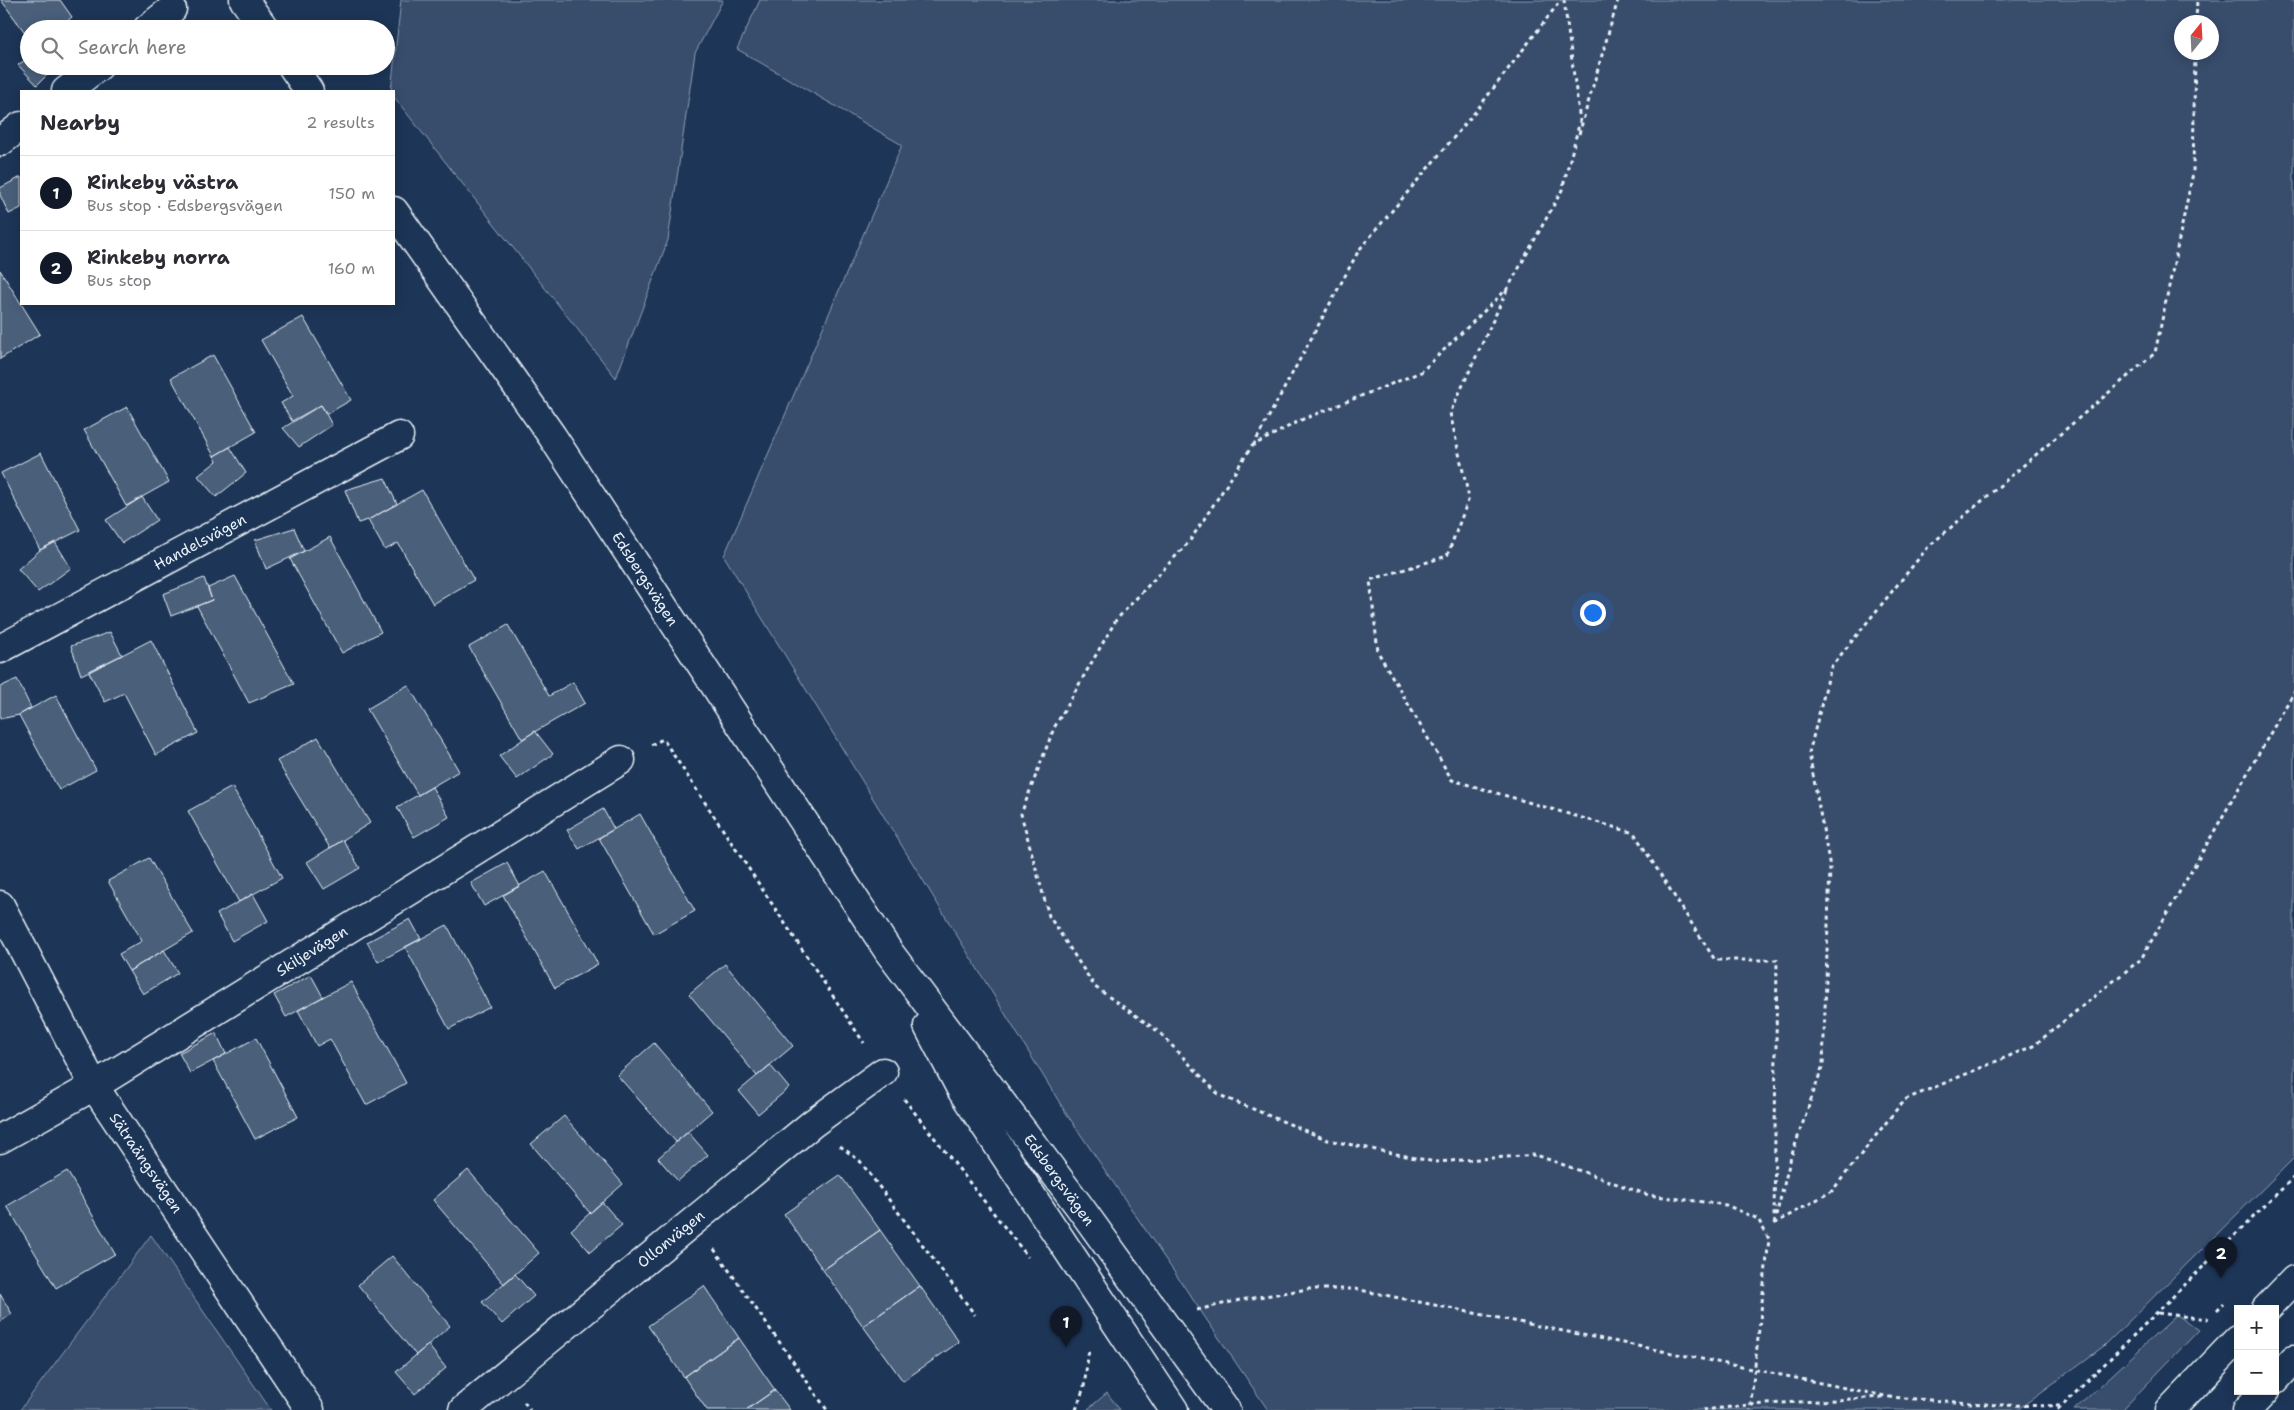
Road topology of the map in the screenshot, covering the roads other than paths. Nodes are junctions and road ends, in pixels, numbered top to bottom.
1 (244, 0) edge
2 (172, 9) dead end
3 (158, 20) edge
4 (258, 20) edge
5 (87, 75) edge
6 (298, 75) edge
7 (67, 90) edge
8 (308, 90) edge
9 (20, 127) edge
10 (0, 142) edge
11 (395, 212) edge
12 (399, 436) dead end
13 (0, 648) edge
14 (621, 760) road end
15 (0, 905) edge
16 (889, 952) junction
17 (883, 1072) road end
18 (94, 1086) junction
19 (0, 1139) edge
20 (2294, 1280) edge
21 (2270, 1305) edge
22 (2234, 1343) edge
23 (2294, 1359) edge
24 (2279, 1376) edge
25 (2261, 1395) edge
26 (310, 1410) edge
27 (463, 1410) edge
28 (1174, 1410) edge
29 (1226, 1410) edge
30 (2170, 1410) edge
31 (2248, 1410) edge

1 - 4 street
2 - 3 street
5 - 7 street
6 - 8 street
9 - 10 street
11 - 16 street, Edsbergsvägen
12 - 13 street, Handelsvägen
14 - 18 street, Skiljevägen
15 - 18 street, Sätraängsvägen
16 - 28 street, Edsbergsvägen
16 - 29 street, Edsbergsvägen
17 - 27 street, Ollonvägen
18 - 19 street, Skiljevägen
18 - 26 street, Sätraängsvägen
20 - 21 street
22 - 30 street
23 - 24 street
25 - 31 street

